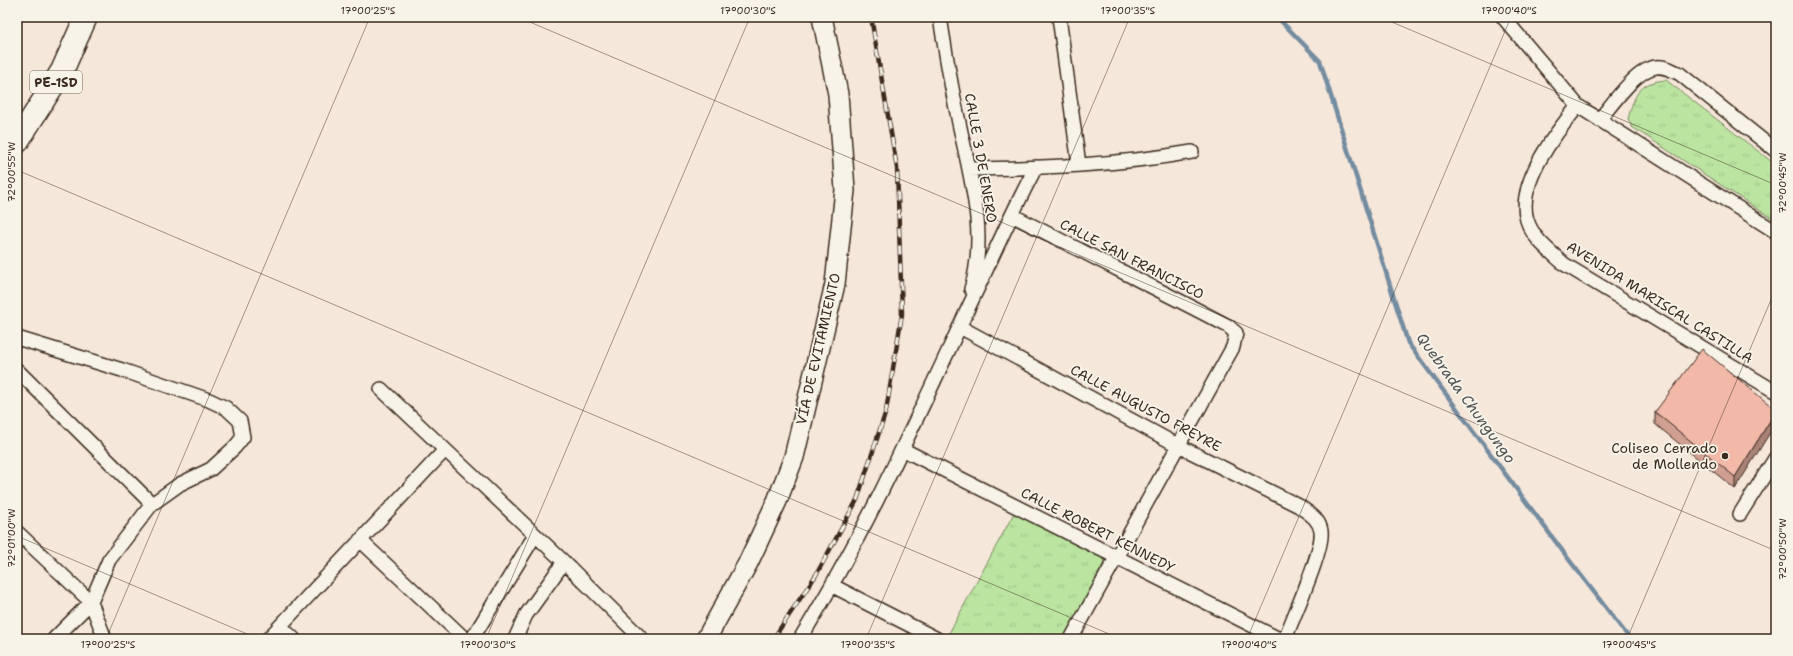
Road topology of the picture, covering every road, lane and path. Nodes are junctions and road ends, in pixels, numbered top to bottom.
1 (86, 17) edge
2 (822, 17) edge
3 (940, 17) edge
4 (1060, 17) edge
5 (1503, 17) edge
6 (1578, 106) junction
7 (1599, 120) junction
8 (17, 142) edge
9 (1776, 151) edge
10 (1192, 152) dead end
11 (1079, 165) junction
12 (1036, 167) junction
13 (969, 169) junction
14 (1012, 215) junction
15 (1776, 232) edge
16 (960, 327) junction
17 (17, 338) edge
18 (17, 370) edge
19 (381, 389) dead end
20 (1776, 392) edge
21 (1180, 446) junction
22 (445, 450) junction
23 (902, 450) junction
24 (1776, 457) edge
25 (152, 504) junction
26 (1740, 514) dead end
27 (17, 532) edge
28 (535, 535) junction
29 (360, 540) junction
30 (1118, 558) junction
31 (564, 562) junction
32 (833, 586) junction
33 (91, 602) junction
34 (280, 626) junction
35 (54, 639) edge
36 (105, 639) edge
37 (268, 639) edge
38 (294, 639) edge
39 (465, 639) edge
40 (472, 639) edge
41 (515, 639) edge
42 (642, 639) edge
43 (706, 639) edge
44 (800, 639) edge
45 (937, 639) edge
46 (1071, 639) edge
47 (1279, 639) edge
48 (1285, 639) edge

1 - 8 highway, PE-1SD
2 - 43 main road, VÍA DE EVITAMIENTO
3 - 13 street, CALLE 3 DE ENERO
4 - 11 street
5 - 6 street
6 - 7 street
6 - 20 street, AVENIDA MARISCAL CASTILLA
7 - 9 street
7 - 15 street
10 - 11 street
11 - 12 street
12 - 13 street
12 - 14 street
13 - 16 street, CALLE 3 DE ENERO
14 - 16 street
14 - 21 street, CALLE SAN FRANCISCO
16 - 21 street, CALLE AUGUSTO FREYRE
16 - 23 street
17 - 25 street
18 - 25 street
19 - 22 street
21 - 30 street
21 - 48 street, CALLE AUGUSTO FREYRE
22 - 28 street
22 - 29 street
23 - 30 street, CALLE ROBERT KENNEDY
23 - 32 street
24 - 26 street
25 - 33 street
27 - 33 street
28 - 31 street
28 - 40 street
29 - 34 street
29 - 39 street
30 - 46 street
30 - 47 street, CALLE ROBERT KENNEDY
31 - 41 street
31 - 42 street
32 - 44 street
32 - 45 street
33 - 35 street
33 - 36 street
34 - 37 street
34 - 38 street

